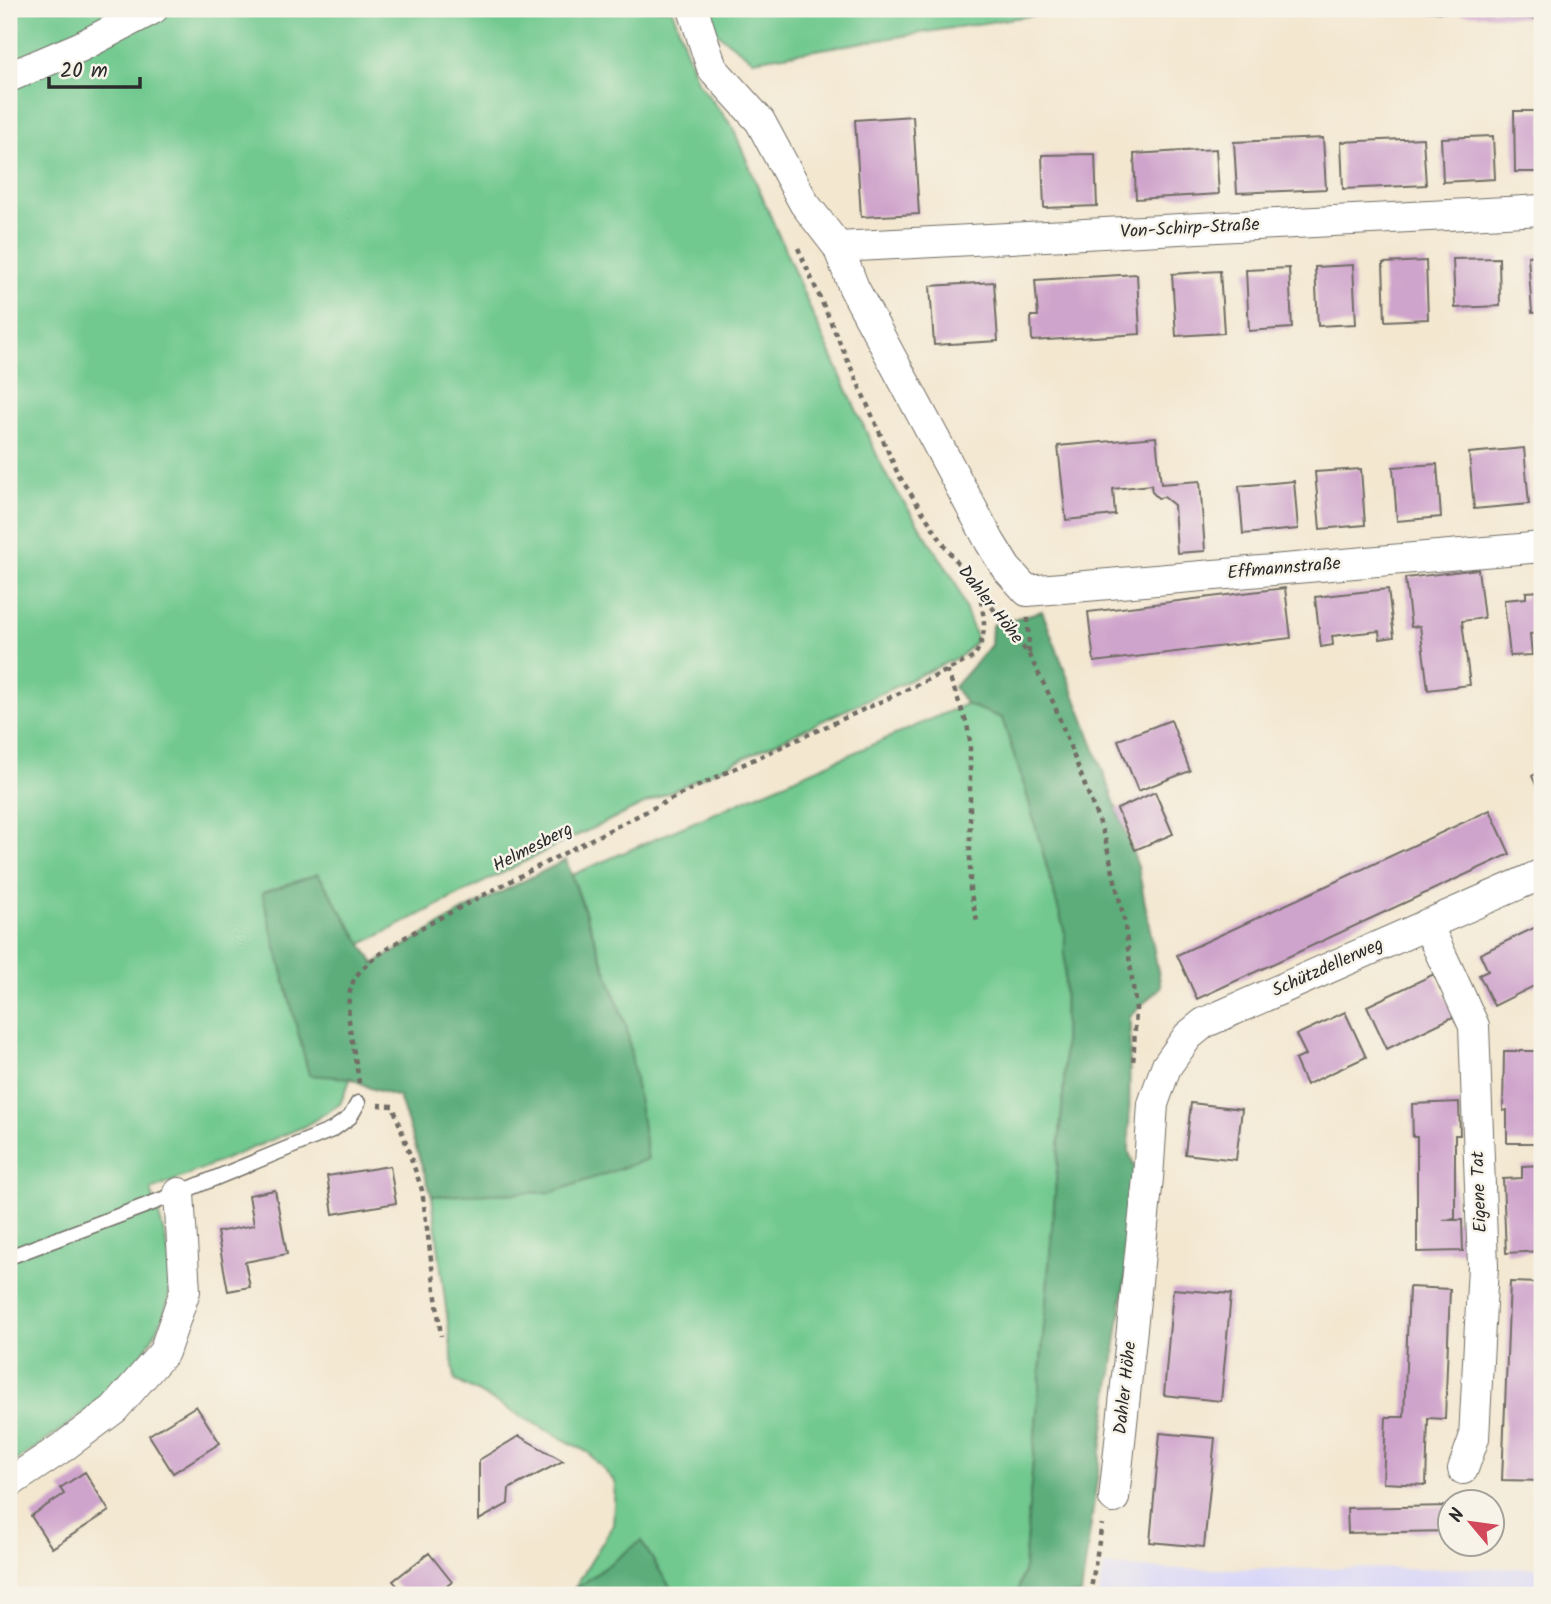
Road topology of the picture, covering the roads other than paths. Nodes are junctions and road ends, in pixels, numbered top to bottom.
1 (153, 9) edge
2 (693, 9) edge
3 (9, 77) edge
4 (1542, 210) edge
5 (838, 247) junction
6 (1542, 547) edge
7 (1027, 591) joint
8 (1542, 874) edge
9 (1427, 924) junction
10 (358, 1103) road end
11 (1153, 1104) joint
12 (179, 1193) junction
13 (9, 1257) edge
14 (1464, 1469) dead end
15 (9, 1483) edge
16 (1114, 1498) road end

1 - 3 street
2 - 5 street, Dahler Höhe
4 - 5 street, Von-Schirp-Straße
5 - 7 street, Dahler Höhe
6 - 7 street, Effmannstraße
8 - 9 street, Schützdellerweg
9 - 11 street, Schützdellerweg
9 - 14 street, Eigene Tat
10 - 12 lane
11 - 16 street, Dahler Höhe
12 - 13 lane
12 - 15 street

